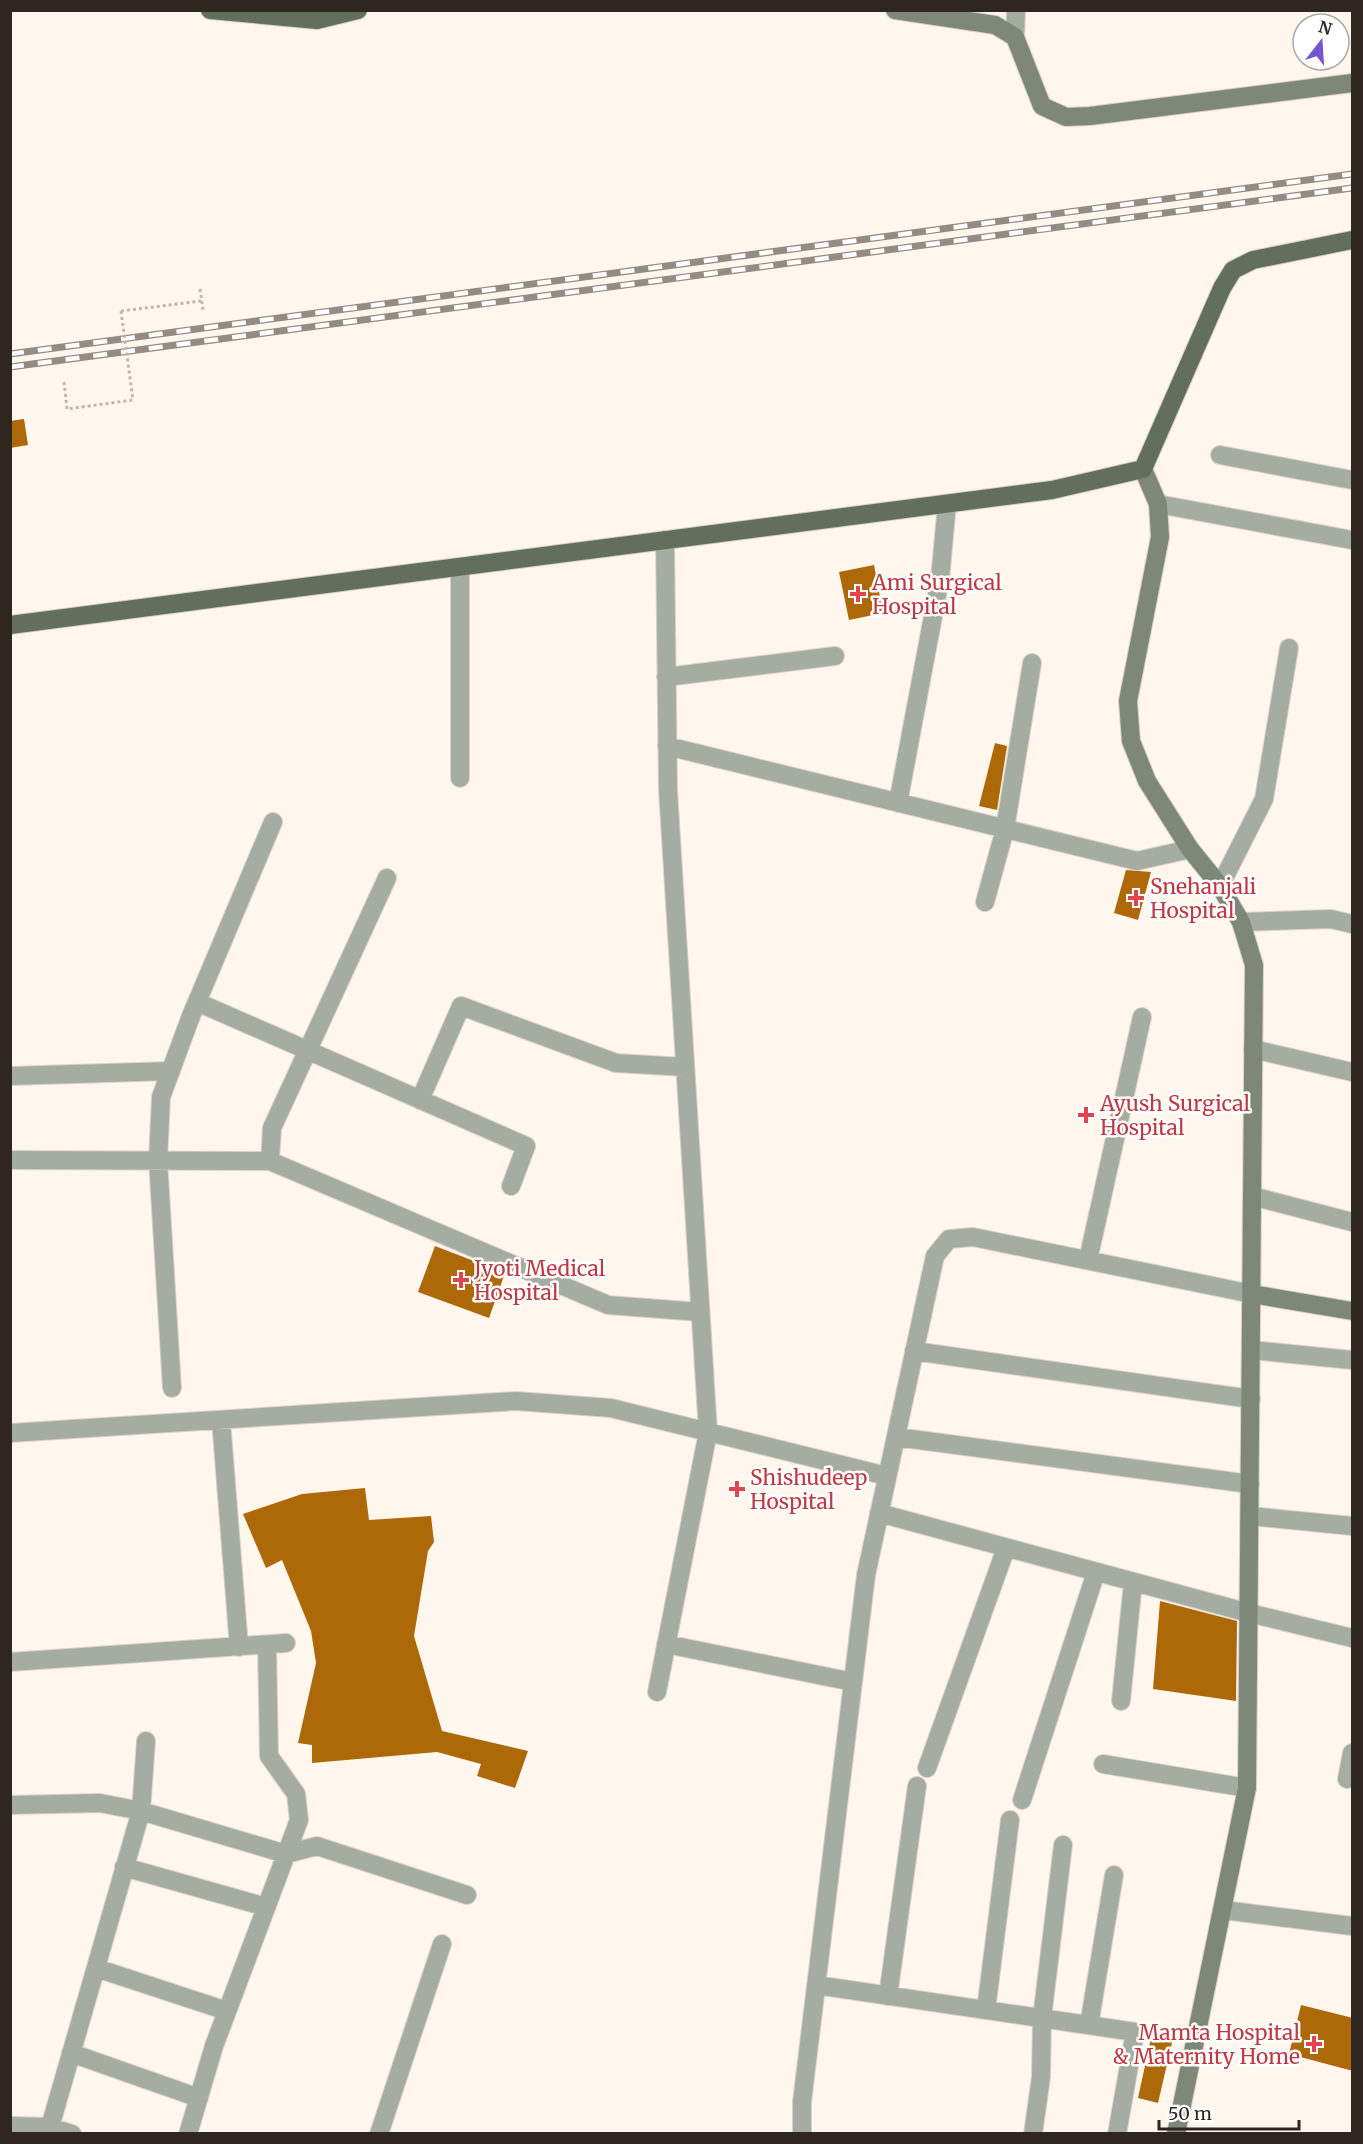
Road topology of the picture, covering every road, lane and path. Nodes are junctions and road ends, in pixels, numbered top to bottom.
1 (210, 10) edge
2 (358, 10) edge
3 (895, 10) edge
4 (1016, 10) edge
5 (1015, 37) junction
6 (1353, 83) edge
7 (1353, 240) edge
8 (200, 289) dead end
9 (201, 301) junction
10 (203, 310) dead end
11 (63, 382) dead end
12 (1220, 455) dead end
13 (1143, 469) junction
14 (1353, 480) edge
15 (947, 504) junction
16 (1158, 504) junction
17 (665, 540) junction
18 (1353, 540) edge
19 (460, 567) junction
20 (10, 625) edge
21 (1289, 648) dead end
22 (836, 656) dead end
23 (1032, 663) dead end
24 (666, 677) junction
25 (667, 746) junction
26 (460, 778) dead end
27 (898, 803) junction
28 (273, 822) dead end
29 (1005, 829) junction
30 (1190, 849) junction
31 (387, 878) dead end
32 (1220, 886) junction
33 (985, 902) dead end
34 (1241, 921) junction
35 (1353, 924) edge
36 (197, 1002) junction
37 (1142, 1017) dead end
38 (1253, 1049) junction
39 (307, 1050) junction
40 (685, 1067) junction
41 (171, 1071) junction
42 (1353, 1071) edge
43 (10, 1076) edge
44 (420, 1100) junction
45 (10, 1160) edge
46 (158, 1160) junction
47 (270, 1161) junction
48 (512, 1186) dead end
49 (1252, 1196) junction
50 (1353, 1222) edge
51 (1088, 1260) junction
52 (1252, 1294) junction
53 (1353, 1311) edge
54 (700, 1312) junction
55 (1251, 1350) junction
56 (914, 1351) junction
57 (1353, 1360) edge
58 (172, 1388) dead end
59 (1251, 1399) junction
60 (220, 1420) junction
61 (708, 1432) junction
62 (10, 1433) edge
63 (896, 1437) junction
64 (887, 1476) junction
65 (1250, 1484) junction
66 (879, 1513) junction
67 (1250, 1516) junction
68 (1353, 1526) edge
69 (1006, 1548) junction
70 (1096, 1572) junction
71 (1133, 1582) junction
72 (1249, 1613) junction
73 (1353, 1638) edge
74 (286, 1643) dead end
75 (666, 1644) junction
76 (267, 1645) junction
77 (239, 1647) junction
78 (10, 1662) edge
79 (853, 1682) junction
80 (657, 1692) dead end
81 (1121, 1701) dead end
82 (146, 1742) dead end
83 (1353, 1753) edge
84 (1102, 1764) dead end
85 (927, 1768) dead end
86 (1347, 1779) dead end
87 (917, 1786) dead end
88 (1247, 1788) junction
89 (1022, 1800) dead end
90 (10, 1805) edge
91 (141, 1811) junction
92 (1010, 1820) dead end
93 (1063, 1845) dead end
94 (286, 1854) junction
95 (124, 1867) junction
96 (1114, 1875) dead end
97 (467, 1895) dead end
98 (266, 1907) junction
99 (1223, 1910) junction
100 (1353, 1926) edge
101 (442, 1944) dead end
102 (96, 1968) junction
103 (816, 1985) junction
104 (888, 1995) junction
105 (986, 2010) junction
106 (227, 2011) junction
107 (1042, 2018) junction
108 (1089, 2025) junction
109 (71, 2053) junction
110 (199, 2098) junction
111 (10, 2126) edge
112 (50, 2127) junction
113 (72, 2133) edge
114 (188, 2133) edge
115 (380, 2133) edge
116 (802, 2133) edge
117 (1033, 2133) edge
118 (1118, 2133) edge
119 (1176, 2133) edge

1 - 2 main road
3 - 5 street
4 - 5 street
5 - 6 street
7 - 13 main road
8 - 9 path
9 - 10 path
9 - 11 path, bridge
12 - 14 street
13 - 15 main road
13 - 16 street
15 - 17 main road
15 - 27 street
16 - 18 street
16 - 30 street
17 - 19 main road
17 - 24 street
19 - 20 main road
19 - 26 street
21 - 32 street
22 - 24 street
23 - 29 street
24 - 25 street
25 - 27 street
25 - 40 street
27 - 29 street
28 - 36 street
29 - 30 street
29 - 33 street
30 - 32 street
31 - 39 street
32 - 34 street
34 - 35 street
34 - 38 street
36 - 39 street
36 - 41 street
37 - 51 street
38 - 42 street
38 - 49 street
39 - 44 street
39 - 47 street
40 - 44 street
40 - 54 street
41 - 43 street
41 - 46 street
44 - 48 street
45 - 46 street
46 - 47 street
46 - 58 street
47 - 54 street
49 - 50 street
49 - 52 street
51 - 52 street
51 - 56 street
52 - 53 street
52 - 55 street
54 - 61 street
55 - 57 street
55 - 59 street
56 - 59 street
56 - 63 street
59 - 65 street
60 - 61 street
60 - 62 street
60 - 77 street
61 - 64 street
61 - 75 street
63 - 64 street
63 - 65 street
64 - 66 street
65 - 67 street
66 - 69 street
66 - 79 street
67 - 68 street
67 - 72 street
69 - 70 street
69 - 85 street
70 - 71 street
70 - 89 street
71 - 72 street
71 - 81 street
72 - 73 street
72 - 88 street
74 - 76 street
75 - 79 street
75 - 80 street
76 - 77 street
76 - 94 street
77 - 78 street
79 - 103 street
82 - 91 street
83 - 86 street
84 - 88 street
87 - 104 street
88 - 99 street
90 - 91 street
91 - 94 street
91 - 95 street
92 - 105 street
93 - 107 street
94 - 97 street
94 - 98 street
95 - 98 street
95 - 102 street
96 - 108 street
98 - 106 street
99 - 100 street
99 - 119 street
101 - 115 street
102 - 106 street
102 - 109 street
103 - 104 street
103 - 116 street
104 - 105 street
105 - 107 street
106 - 110 street
107 - 108 street
107 - 117 street
108 - 118 street
109 - 110 street
109 - 112 street
110 - 114 street
111 - 112 street
112 - 113 street

